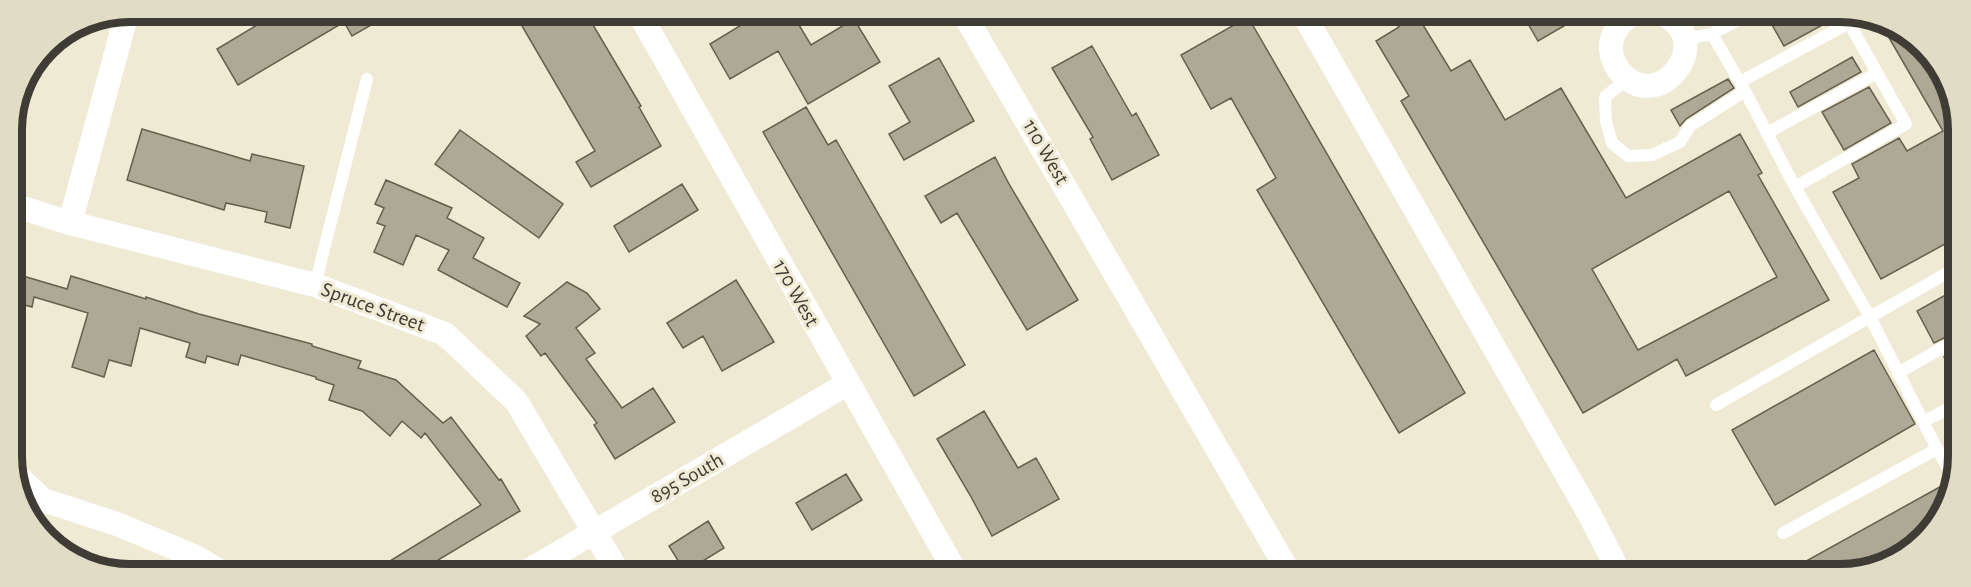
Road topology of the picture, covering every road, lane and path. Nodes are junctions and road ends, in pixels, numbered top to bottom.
1 (124, 22) edge
2 (644, 22) edge
3 (969, 22) edge
4 (1308, 22) edge
5 (1623, 22) edge
6 (1673, 22) edge
7 (1734, 22) edge
8 (1844, 22) edge
9 (1848, 23) edge
10 (1712, 34) junction
11 (1684, 39) junction
12 (1877, 73) junction
13 (368, 79) dead end
14 (1627, 79) junction
15 (1743, 87) junction
16 (1767, 133) junction
17 (1795, 187) junction
18 (23, 208) edge
19 (70, 223) junction
20 (1948, 273) edge
21 (315, 285) junction
22 (1870, 317) junction
23 (1948, 345) edge
24 (1898, 373) junction
25 (847, 384) junction
26 (1716, 405) dead end
27 (1948, 409) edge
28 (1923, 422) junction
29 (1937, 449) junction
30 (1948, 468) edge
31 (27, 485) edge
32 (595, 532) junction
33 (1783, 533) dead end
34 (208, 564) edge
35 (540, 564) edge
36 (613, 564) edge
37 (951, 564) edge
38 (1284, 564) edge
39 (1614, 564) edge

1 - 19 street
2 - 25 street, 170 West
3 - 38 street, 110 West
4 - 39 street
5 - 14 street
6 - 11 street
7 - 10 lane
8 - 15 lane
9 - 12 lane
10 - 11 lane
10 - 15 lane
11 - 14 street
12 - 16 lane
12 - 17 lane
13 - 21 lane
14 - 15 lane
15 - 16 lane
16 - 17 lane
17 - 22 lane
18 - 19 street, Spruce Street
19 - 21 street, Spruce Street
20 - 22 lane
21 - 32 street, Spruce Street
22 - 24 lane
22 - 26 lane
23 - 24 lane
24 - 28 lane
25 - 32 street, 895 South
25 - 37 street, 170 West
27 - 28 lane
28 - 29 lane
29 - 30 lane
29 - 33 lane
31 - 34 street
32 - 35 street, 895 South
32 - 36 street, Spruce Street

